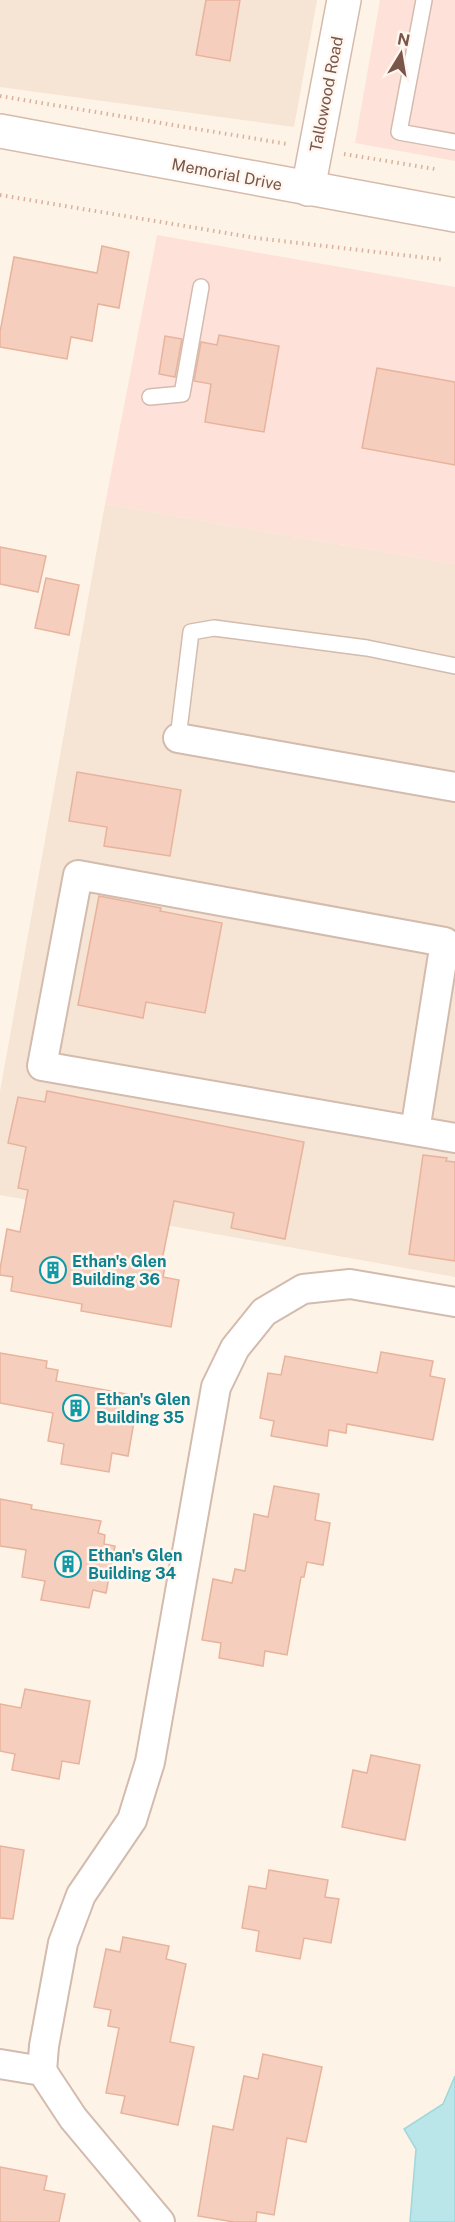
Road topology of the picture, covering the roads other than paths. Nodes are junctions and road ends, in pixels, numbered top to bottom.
1 (344, 0) edge
2 (424, 0) edge
3 (0, 132) edge
4 (455, 142) edge
5 (308, 189) junction
6 (455, 215) edge
7 (201, 287) dead end
8 (150, 397) dead end
9 (455, 666) edge
10 (178, 738) joint
11 (455, 787) edge
12 (415, 1131) junction
13 (455, 1138) edge
14 (455, 1302) edge
15 (0, 2064) edge
16 (42, 2072) junction
17 (160, 2222) edge

1 - 5 main road, Tallowood Road
2 - 4 lane
3 - 5 main road, Memorial Drive
5 - 6 main road, Memorial Drive
7 - 8 lane
9 - 10 lane
10 - 11 street
12 - 12 street
12 - 13 street
14 - 16 street
15 - 16 street
16 - 17 street

